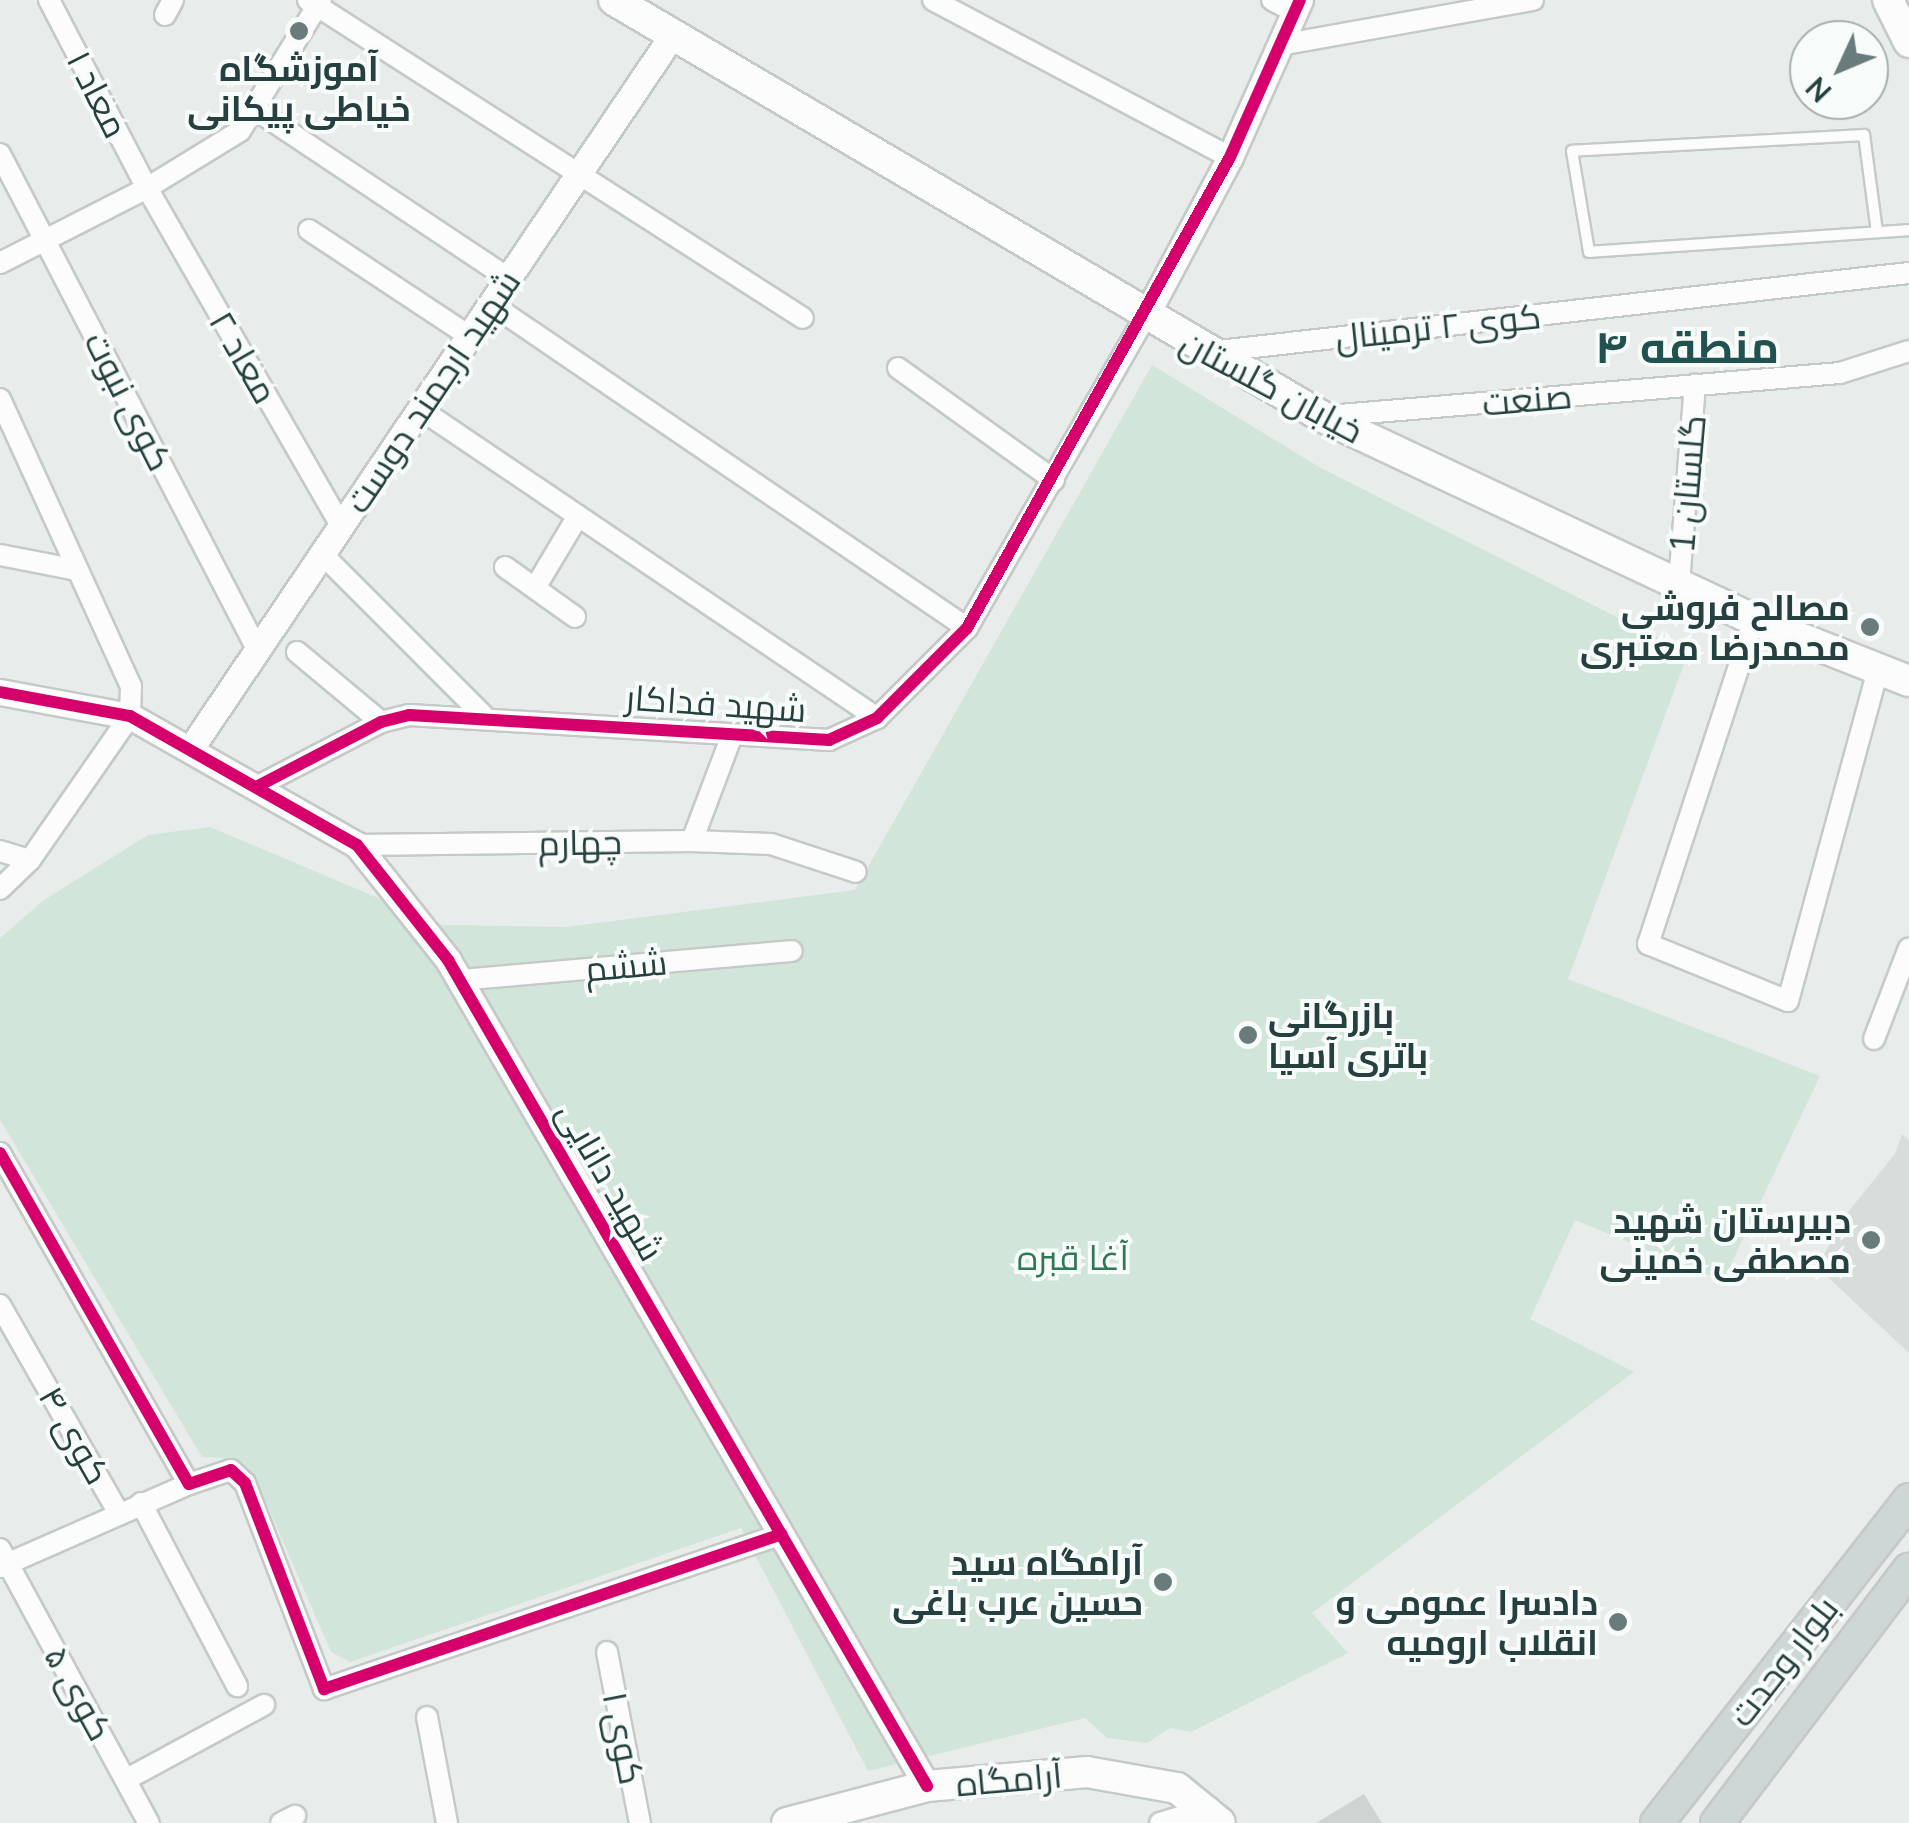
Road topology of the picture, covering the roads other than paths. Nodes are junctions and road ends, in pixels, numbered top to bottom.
1 (49, 0) edge
2 (933, 0) edge
3 (1533, 0) edge
4 (1888, 0) edge
5 (316, 2) edge
6 (627, 4) edge
7 (1289, 4) edge
8 (673, 34) junction
9 (1909, 42) edge
10 (1280, 45) junction
11 (253, 108) junction
12 (0, 154) edge
13 (1230, 157) junction
14 (581, 171) junction
15 (147, 188) junction
16 (310, 230) dead end
17 (1909, 230) edge
18 (1877, 232) dead end
19 (44, 237) junction
20 (0, 262) edge
21 (1909, 273) edge
22 (508, 278) junction
23 (491, 304) junction
24 (1145, 317) junction
25 (803, 318) dead end
26 (469, 336) junction
27 (1909, 351) edge
28 (1205, 352) junction
29 (898, 368) dead end
30 (1695, 385) junction
31 (0, 399) edge
32 (420, 409) junction
33 (1321, 416) junction
34 (1054, 480) junction
35 (578, 516) junction
36 (341, 525) junction
37 (322, 554) junction
38 (0, 555) edge
39 (505, 567) dead end
40 (78, 570) junction
41 (1679, 583) junction
42 (534, 588) junction
43 (575, 616) dead end
44 (1754, 620) junction
45 (967, 628) junction
46 (257, 649) junction
47 (297, 652) dead end
48 (1877, 673) junction
49 (1909, 681) edge
50 (0, 692) edge
51 (483, 715) junction
52 (130, 716) junction
53 (877, 718) junction
54 (381, 722) junction
55 (732, 738) junction
56 (191, 748) junction
57 (258, 786) junction
58 (692, 841) junction
59 (357, 845) junction
60 (0, 852) edge
61 (30, 860) junction
62 (856, 872) dead end
63 (0, 889) edge
64 (1909, 948) edge
65 (792, 951) dead end
66 (460, 980) junction
67 (1874, 1038) dead end
68 (0, 1152) edge
69 (0, 1305) edge
70 (189, 1484) junction
71 (1909, 1500) edge
72 (141, 1503) junction
73 (119, 1514) junction
74 (781, 1534) junction
75 (3, 1560) edge
76 (1909, 1570) edge
77 (607, 1652) dead end
78 (238, 1686) dead end
79 (264, 1706) dead end
80 (428, 1717) dead end
81 (127, 1779) junction
82 (927, 1786) junction
83 (1215, 1816) edge
84 (148, 1823) edge
85 (447, 1823) edge
86 (640, 1823) edge
87 (788, 1823) edge
88 (1160, 1823) edge
89 (1657, 1823) edge
90 (1717, 1823) edge

1 - 15 street, معاد ۱
2 - 13 street
3 - 10 street
4 - 9 main road
5 - 11 street
5 - 14 street
6 - 8 main road, خیابان گلستان
7 - 10 street
8 - 14 street, شهید ارجمند دوست
8 - 24 main road, خیابان گلستان
10 - 13 street
11 - 15 street
11 - 22 street
12 - 19 street, کوی نبوت
13 - 24 street
14 - 22 street, شهید ارجمند دوست
14 - 25 street
15 - 19 street
15 - 36 street, معاد ۲
16 - 26 street
17 - 18 lane
19 - 20 street
19 - 46 street, کوی نبوت
21 - 28 street, کوی ۲ ترمینال
22 - 23 street, شهید ارجمند دوست
23 - 26 street, شهید ارجمند دوست
23 - 45 street
24 - 28 main road, خیابان گلستان
24 - 34 street, شهید فداکار
26 - 32 street, شهید ارجمند دوست
27 - 30 street, صنعت
28 - 33 main road, خیابان گلستان
29 - 34 street
30 - 33 street, صنعت
30 - 41 street, گلستان 1
31 - 40 street
32 - 35 street
32 - 36 street, شهید ارجمند دوست
33 - 41 main road, خیابان گلستان
34 - 45 street, شهید فداکار
35 - 42 street
35 - 53 street
36 - 37 street, شهید ارجمند دوست
37 - 46 street, شهید ارجمند دوست
37 - 51 street
38 - 40 street
39 - 42 street
40 - 52 street
41 - 44 main road, خیابان گلستان
42 - 43 street
44 - 48 main road, خیابان گلستان
44 - 48 street
45 - 53 street, شهید فداکار
46 - 56 street, شهید ارجمند دوست
47 - 54 street
48 - 49 main road, خیابان گلستان
50 - 52 street, شهید دانایی
51 - 54 street, شهید فداکار
51 - 55 street, شهید فداکار
52 - 56 street, شهید دانایی
52 - 61 street
53 - 55 street, شهید فداکار
54 - 57 street, شهید فداکار
55 - 58 street
56 - 57 street, شهید دانایی
57 - 59 street, شهید دانایی
58 - 59 street, چهارم
58 - 62 street, چهارم
59 - 66 street, شهید دانایی
60 - 61 street
61 - 63 street
64 - 67 street
65 - 66 street, ششم
66 - 74 street, شهید دانایی
68 - 70 street
69 - 73 street, کوی ۴
70 - 72 street
70 - 74 street
71 - 89 main road, بلوار وحدت
72 - 73 street
72 - 78 street
73 - 75 street
74 - 82 street, شهید دانایی
75 - 81 street, کوی ۵
76 - 90 main road, بلوار وحدت
77 - 86 street, کوی ۱
79 - 81 street
80 - 85 street
81 - 84 street, کوی ۵
82 - 83 main road, آرامگاه
82 - 87 main road, آرامگاه
83 - 88 street

